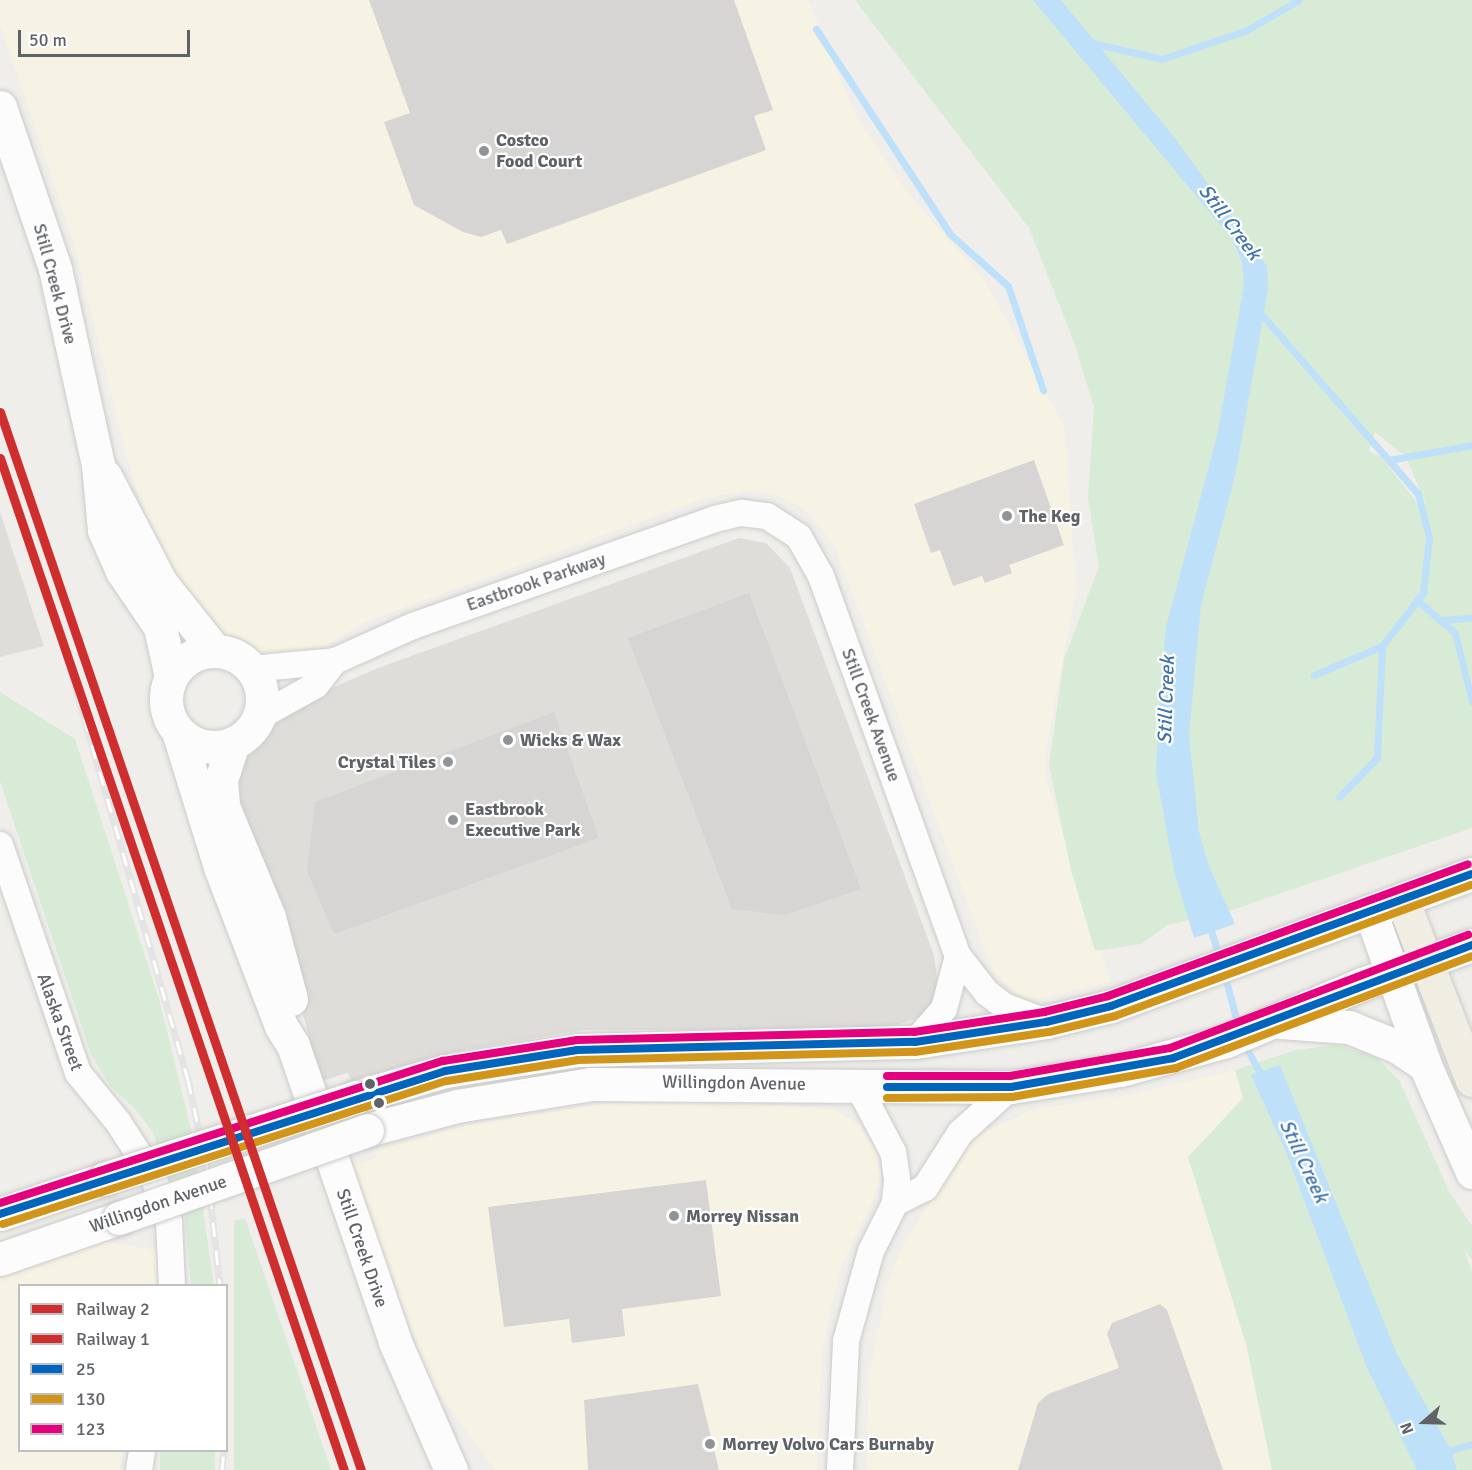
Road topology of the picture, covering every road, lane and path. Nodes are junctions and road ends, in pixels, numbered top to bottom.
1 (0, 107) edge
2 (98, 464) junction
3 (742, 513) joint
4 (215, 651) junction
5 (335, 662) junction
6 (250, 669) junction
7 (171, 677) junction
8 (257, 718) junction
9 (178, 731) junction
10 (233, 742) junction
11 (0, 845) edge
12 (1472, 874) edge
13 (1402, 899) junction
14 (1370, 911) junction
15 (1472, 945) edge
16 (958, 956) junction
17 (1428, 961) junction
18 (1390, 974) junction
19 (1046, 1022) junction
20 (1276, 1022) junction
21 (915, 1042) junction
22 (293, 1045) junction
23 (1425, 1065) junction
24 (1472, 1080) edge
25 (858, 1086) junction
26 (1011, 1087) junction
27 (1472, 1172) edge
28 (895, 1203) junction
29 (0, 1214) edge
30 (0, 1259) edge
31 (172, 1284) edge
32 (142, 1452) edge
33 (447, 1458) edge
34 (139, 1470) edge
35 (477, 1470) edge
36 (840, 1470) edge

1 - 2 main road, Still Creek Drive
2 - 4 main road, Still Creek Drive
2 - 7 main road, Still Creek Drive
3 - 5 street, Eastbrook Parkway
3 - 16 street, Still Creek Avenue
4 - 6 main road, Still Creek Drive
4 - 7 main road
5 - 6 street, Eastbrook Parkway
5 - 8 street, Eastbrook Parkway
6 - 8 main road
7 - 9 main road, Still Creek Drive
8 - 10 main road, Still Creek Drive
9 - 10 main road
9 - 22 main road, Still Creek Drive
10 - 22 main road, Still Creek Drive
11 - 31 street, Alaska Street
12 - 13 main road, Willingdon Avenue
13 - 14 main road, Willingdon Avenue
13 - 17 highway
14 - 18 main road
14 - 19 main road, Willingdon Avenue
15 - 17 main road, Willingdon Avenue
16 - 19 street, Still Creek Avenue
16 - 21 street
17 - 18 main road, Willingdon Avenue
17 - 24 highway
18 - 20 main road, Willingdon Avenue
18 - 23 main road
19 - 21 main road, Willingdon Avenue
20 - 23 main road
20 - 26 main road, Willingdon Avenue
21 - 29 main road, Willingdon Avenue, bridge
22 - 33 main road, Still Creek Drive
23 - 27 main road
25 - 26 main road, Willingdon Avenue
25 - 28 street
25 - 30 main road, Willingdon Avenue, bridge
26 - 28 street
28 - 36 street
32 - 34 street
33 - 35 main road, Still Creek Drive

